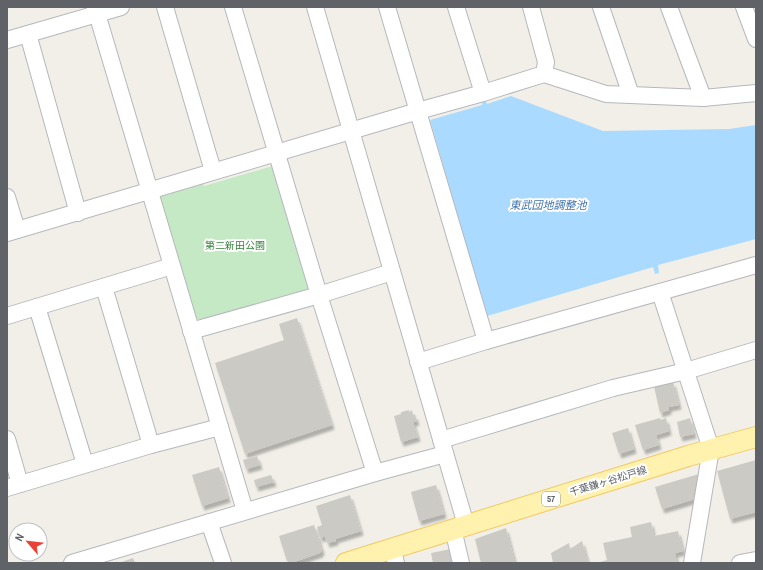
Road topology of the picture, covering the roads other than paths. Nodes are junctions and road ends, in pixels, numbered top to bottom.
1 (121, 7) edge
2 (165, 7) edge
3 (233, 7) edge
4 (315, 7) edge
5 (387, 7) edge
6 (456, 7) edge
7 (530, 7) edge
8 (601, 7) edge
9 (669, 7) edge
10 (744, 7) edge
11 (96, 10) edge
12 (28, 34) junction
13 (756, 39) edge
14 (7, 40) edge
15 (544, 74) junction
16 (756, 93) edge
17 (483, 94) junction
18 (631, 94) junction
19 (703, 98) junction
20 (418, 111) junction
21 (351, 131) junction
22 (277, 153) junction
23 (213, 171) junction
24 (150, 191) junction
25 (7, 197) edge
26 (78, 213) junction
27 (12, 231) edge
28 (756, 265) edge
29 (172, 266) junction
30 (392, 272) junction
31 (104, 287) junction
32 (660, 292) junction
33 (319, 295) junction
34 (37, 307) junction
35 (7, 316) edge
36 (191, 331) junction
37 (486, 341) junction
38 (756, 350) edge
39 (418, 362) junction
40 (686, 371) junction
41 (220, 427) junction
42 (756, 437) edge
43 (7, 440) edge
44 (150, 445) junction
45 (443, 447) junction
46 (710, 449) junction
47 (85, 464) junction
48 (375, 473) junction
49 (13, 486) edge
50 (245, 511) junction
51 (209, 522) junction
52 (460, 527) junction
53 (394, 556) edge
54 (756, 560) edge
55 (351, 562) edge
56 (72, 563) edge
57 (223, 563) edge
58 (461, 563) edge
59 (692, 563) edge
60 (740, 563) edge

1 - 11 street
2 - 23 street
3 - 22 street
4 - 21 street
5 - 20 street
6 - 17 street
7 - 15 street
8 - 18 street
9 - 19 street
10 - 13 street
11 - 12 street
11 - 24 street
12 - 14 street
12 - 26 street
15 - 17 street
15 - 18 street
16 - 19 street
17 - 20 street
18 - 19 street
20 - 21 street
20 - 37 street
21 - 22 street
21 - 30 street
22 - 23 street
22 - 33 street
23 - 24 street
24 - 26 street
24 - 29 street
25 - 27 street
26 - 27 street
28 - 32 street
29 - 31 street
29 - 36 street
30 - 33 street
30 - 39 street
31 - 34 street
31 - 44 street
32 - 37 street
32 - 40 street
33 - 36 street
33 - 48 street
34 - 35 street
34 - 47 street
36 - 41 street
37 - 39 street
38 - 40 street
39 - 45 street
40 - 45 street
40 - 46 street
41 - 44 street
41 - 50 street
42 - 46 main road, 千葉鎌ヶ谷松戸線 / 57
43 - 49 street
44 - 47 street
45 - 48 street
45 - 52 street
46 - 52 main road, 千葉鎌ヶ谷松戸線 / 57
46 - 59 street
47 - 49 street
48 - 50 street
50 - 51 street
51 - 56 street
51 - 57 street
52 - 53 main road, 千葉鎌ヶ谷松戸線 / 57
52 - 58 street
53 - 55 main road, 千葉鎌ヶ谷松戸線 / 57
54 - 60 street

